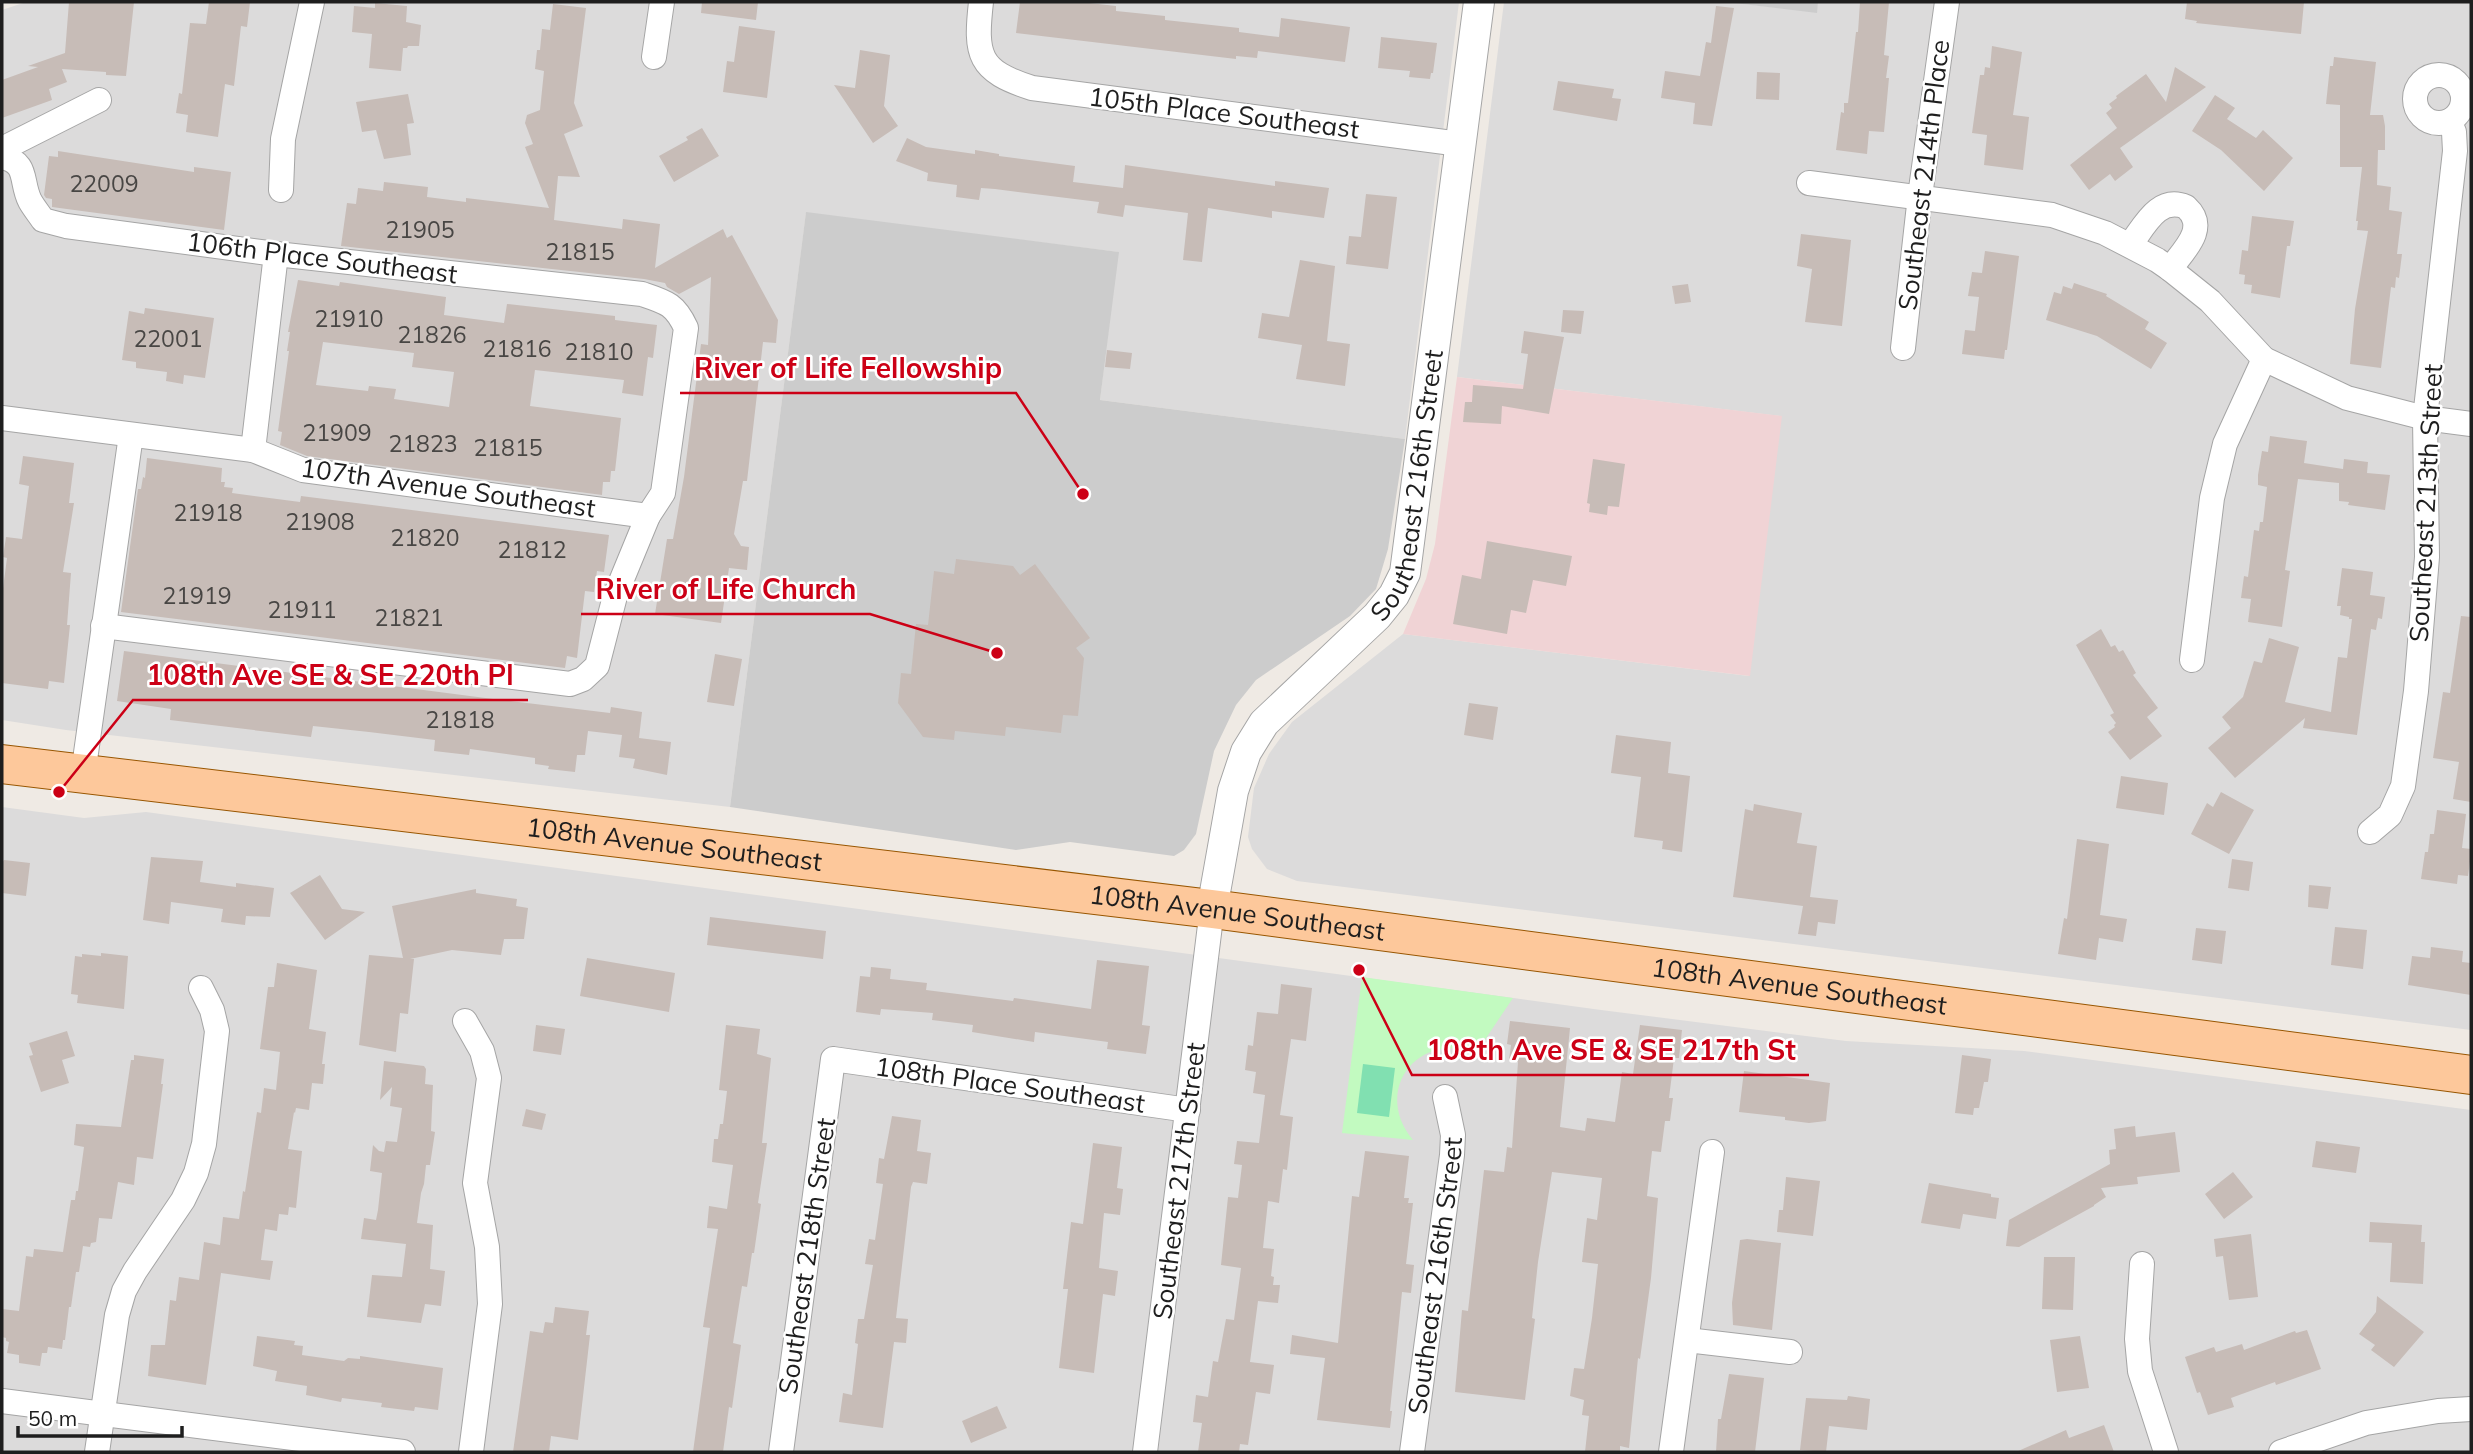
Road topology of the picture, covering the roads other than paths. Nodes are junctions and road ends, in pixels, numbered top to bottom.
1 (312, 2) edge
2 (662, 2) edge
3 (981, 2) edge
4 (1479, 2) edge
5 (1947, 2) edge
6 (654, 57) dead end
7 (99, 100) dead end
8 (2449, 121) dead end
9 (1460, 144) junction
10 (2, 149) edge
11 (2, 157) edge
12 (1809, 183) dead end
13 (281, 190) dead end
14 (1920, 196) junction
15 (2130, 245) junction
16 (276, 254) junction
17 (2170, 270) junction
18 (1903, 348) dead end
19 (2264, 359) junction
20 (2, 418) edge
21 (2425, 418) junction
22 (2471, 424) edge
23 (131, 435) junction
24 (253, 450) junction
25 (648, 516) junction
26 (103, 626) junction
27 (2192, 660) dead end
28 (2, 764) edge
29 (83, 774) junction
30 (2370, 832) dead end
31 (1212, 909) junction
32 (201, 988) dead end
33 (465, 1021) dead end
34 (833, 1059) joint
35 (2471, 1074) edge
36 (1445, 1097) dead end
37 (1188, 1110) junction
38 (1712, 1152) dead end
39 (2142, 1264) dead end
40 (1687, 1340) junction
41 (1790, 1352) dead end
42 (2, 1401) edge
43 (2471, 1409) edge
44 (102, 1415) junction
45 (97, 1452) edge
46 (403, 1452) edge
47 (471, 1452) edge
48 (781, 1452) edge
49 (1145, 1452) edge
50 (1412, 1452) edge
51 (1671, 1452) edge
52 (2166, 1452) edge
53 (2281, 1452) edge

1 - 13 street
2 - 6 street
3 - 9 street, 105th Place Southeast
4 - 9 street, Southeast 216th Street
5 - 14 street, Southeast 214th Place
7 - 10 street
8 - 21 street, Southeast 213th Street
9 - 31 street, Southeast 216th Street
11 - 16 street, 106th Place Southeast
12 - 14 street
14 - 15 street
14 - 18 street, Southeast 214th Place
15 - 17 street
15 - 17 street
16 - 24 street
16 - 25 street, 106th Place Southeast
17 - 19 street
19 - 21 street
19 - 27 street
20 - 23 street, 107th Avenue Southeast
21 - 22 street
21 - 30 street, Southeast 213th Street
23 - 24 street, 107th Avenue Southeast
23 - 26 street
24 - 25 street, 107th Avenue Southeast
25 - 26 street
26 - 29 street
28 - 29 main road, 108th Avenue Southeast
29 - 31 main road, 108th Avenue Southeast
31 - 35 main road, 108th Avenue Southeast
31 - 37 street, Southeast 217th Street
32 - 44 street
33 - 47 street
34 - 37 street, 108th Place Southeast
34 - 48 street, Southeast 218th Street
36 - 50 street, Southeast 216th Street
37 - 49 street, Southeast 217th Street
38 - 40 street
39 - 52 street
40 - 41 street
40 - 51 street
42 - 44 street
43 - 53 street
44 - 45 street
44 - 46 street

